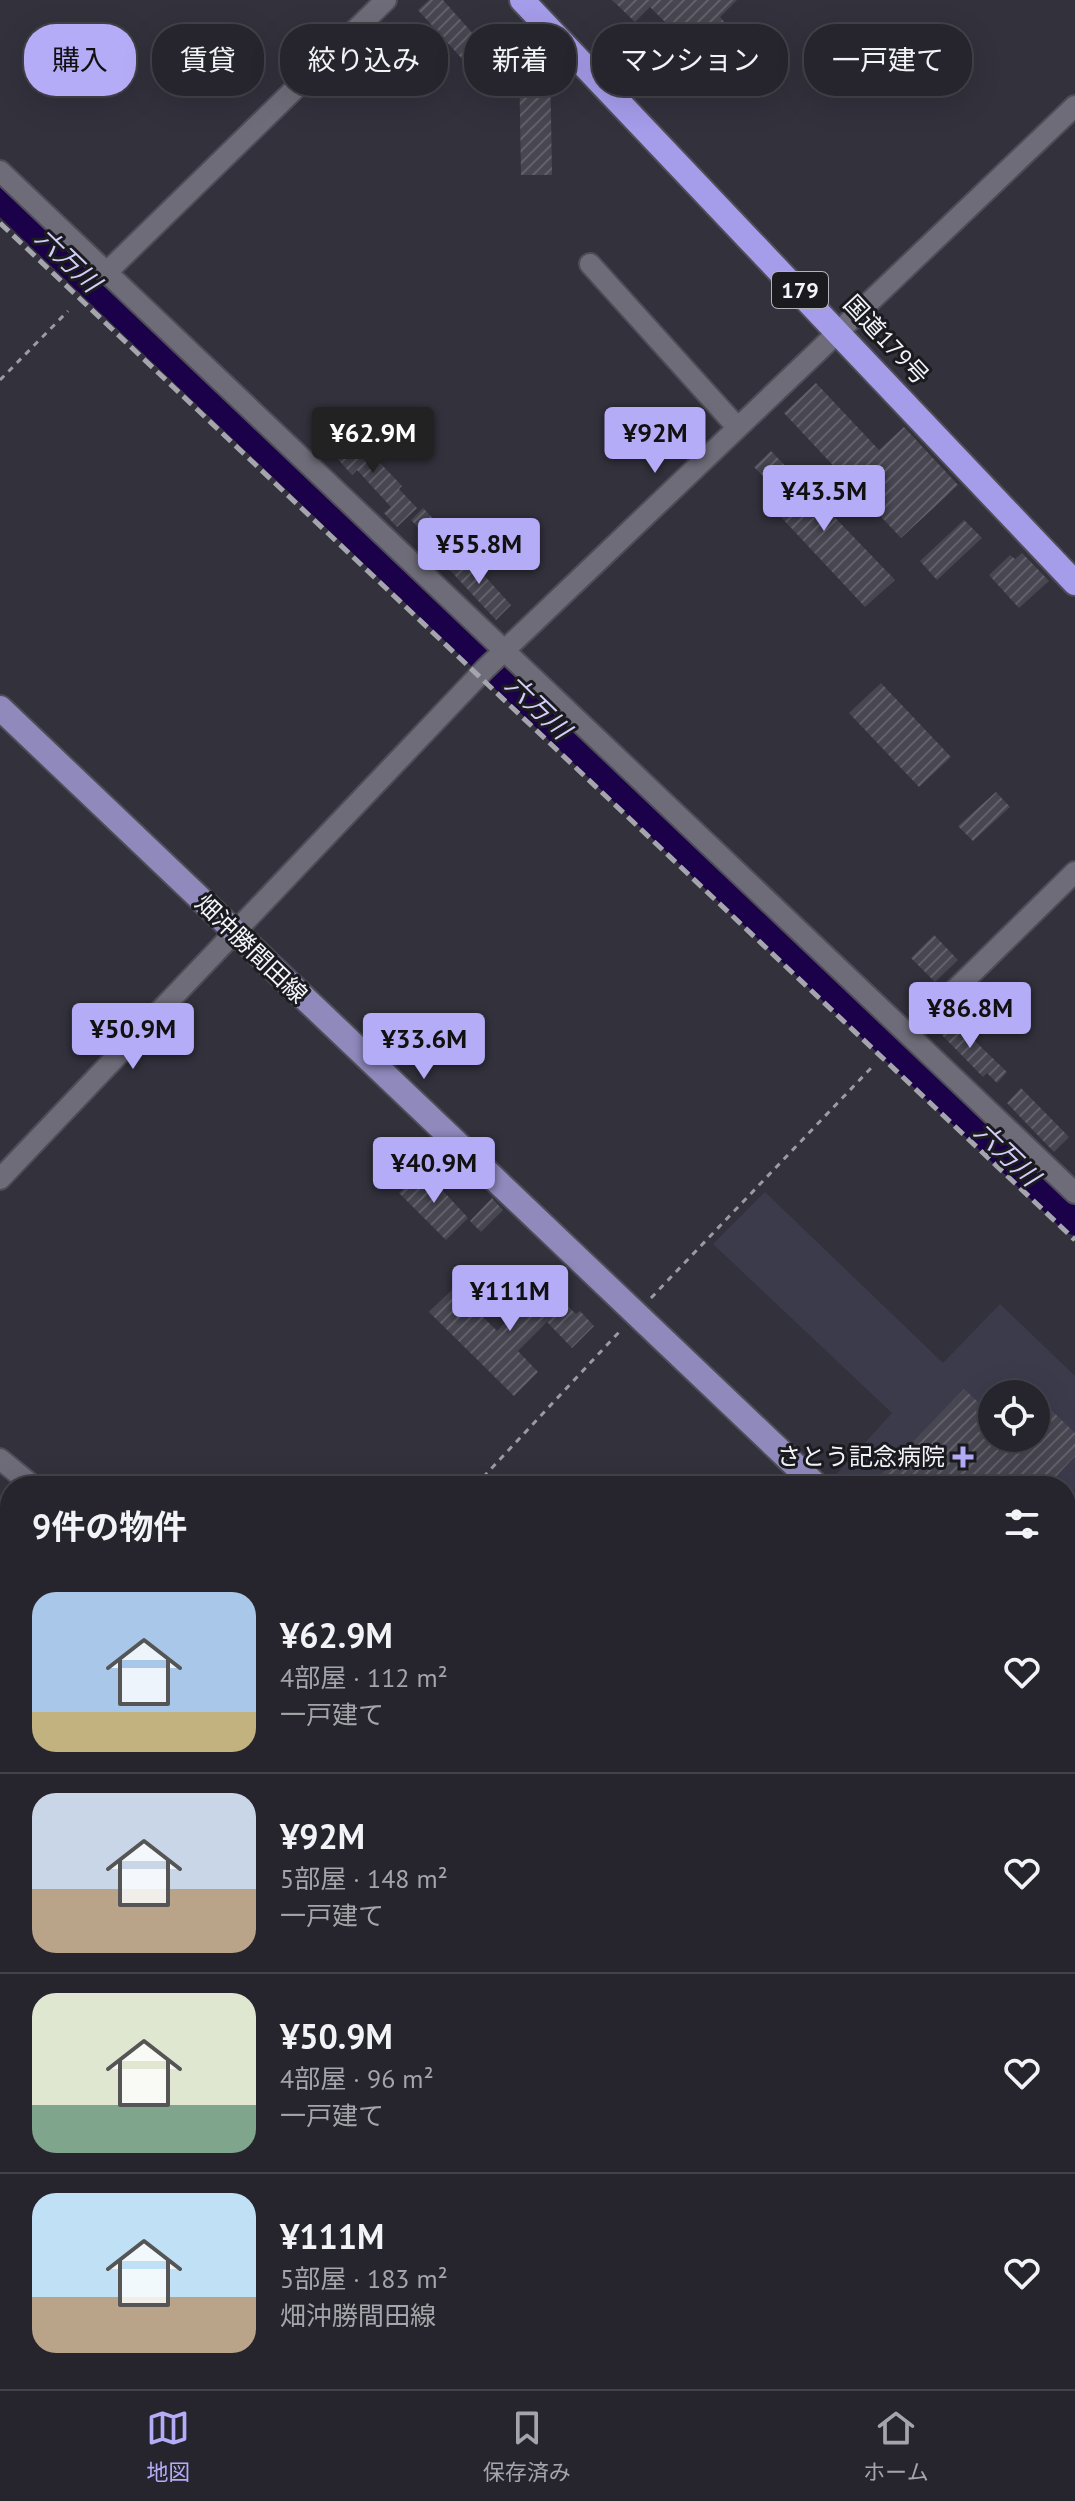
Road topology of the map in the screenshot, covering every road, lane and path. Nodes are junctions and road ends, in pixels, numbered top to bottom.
1 (386, 0) edge
2 (522, 0) edge
3 (1075, 106) edge
4 (0, 171) edge
5 (590, 264) dead end
6 (106, 273) junction
7 (68, 311) dead end
8 (838, 329) junction
9 (0, 380) edge
10 (737, 427) junction
11 (1075, 583) edge
12 (503, 652) junction
13 (0, 708) edge
14 (1075, 872) edge
15 (234, 933) junction
16 (910, 1034) junction
17 (872, 1067) dead end
18 (0, 1179) edge
19 (1075, 1193) edge
20 (636, 1314) junction
21 (0, 1459) edge
22 (21, 1476) edge
23 (484, 1476) edge
24 (806, 1476) edge

1 - 6 street
2 - 8 highway, 国道179号 / 179
3 - 8 street
4 - 6 street
5 - 10 street
6 - 12 street
7 - 9 path
8 - 10 street
8 - 11 highway, 国道179号 / 179
10 - 12 street
12 - 15 street
12 - 16 street
13 - 15 main road, 畑沖勝間田線
14 - 16 street
15 - 18 street
15 - 20 main road, 畑沖勝間田線
16 - 19 street
17 - 20 path
20 - 23 path
20 - 24 main road, 畑沖勝間田線
21 - 22 street

